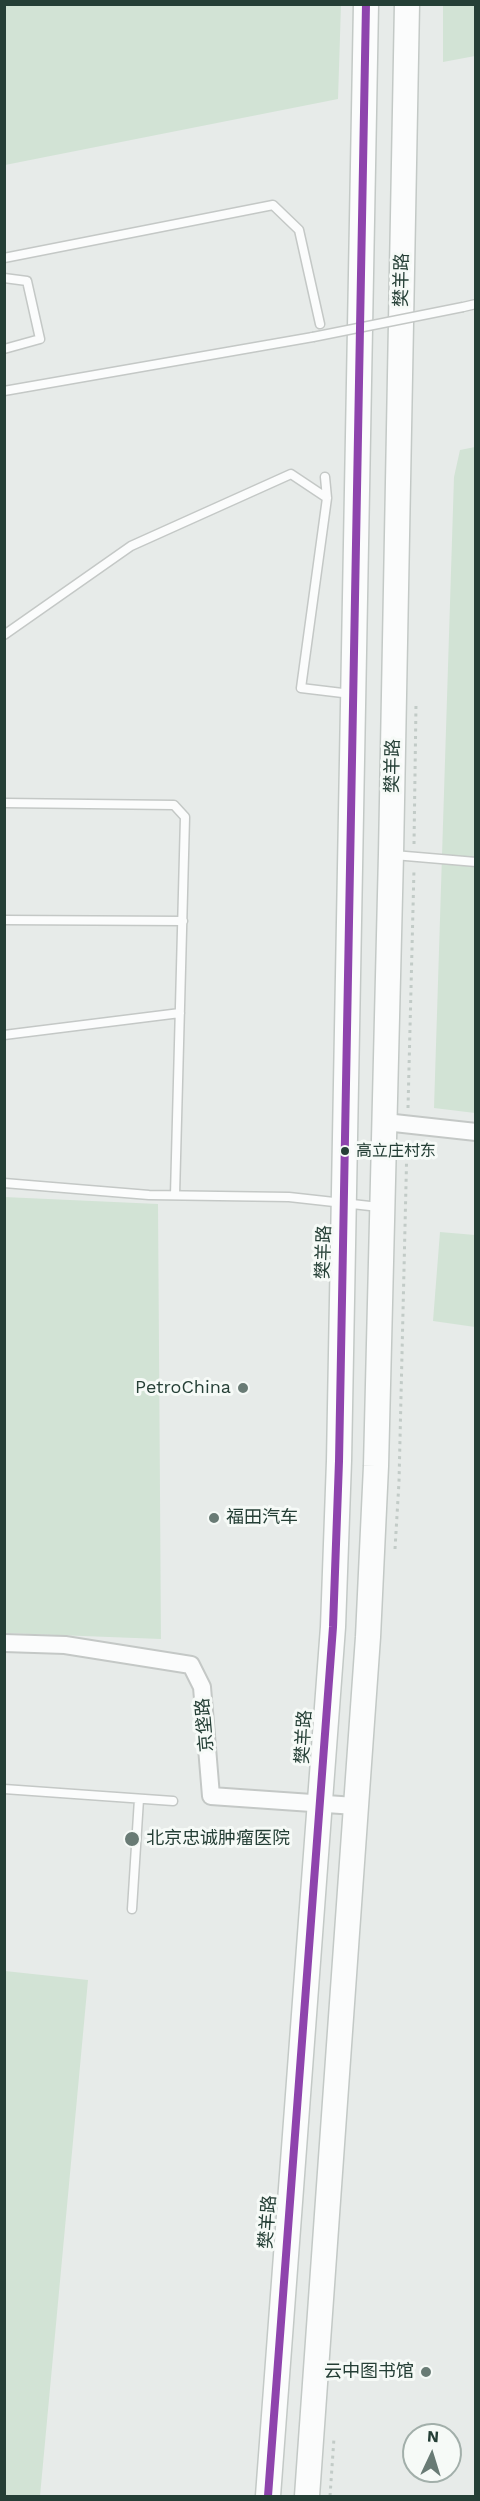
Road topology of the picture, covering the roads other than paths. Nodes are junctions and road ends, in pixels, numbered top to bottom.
1 (366, 4) edge
2 (407, 4) edge
3 (4, 258) edge
4 (4, 278) edge
5 (476, 304) edge
6 (320, 324) dead end
7 (4, 349) edge
8 (4, 391) edge
9 (325, 477) dead end
10 (327, 498) junction
11 (4, 635) edge
12 (354, 694) junction
13 (4, 803) edge
14 (391, 854) junction
15 (476, 862) edge
16 (4, 920) edge
17 (183, 921) junction
18 (180, 1013) junction
19 (4, 1035) edge
20 (385, 1122) junction
21 (476, 1132) edge
22 (4, 1184) edge
23 (175, 1195) junction
24 (345, 1202) junction
25 (382, 1208) junction
26 (4, 1643) edge
27 (4, 1789) edge
28 (139, 1799) junction
29 (173, 1801) dead end
30 (320, 1804) junction
31 (355, 1806) junction
32 (132, 1909) dead end
33 (268, 2496) edge
34 (307, 2496) edge

1 - 12 main road, 樊羊路
2 - 14 main road, 樊羊路
3 - 6 lane
4 - 7 lane
5 - 8 lane, bridge
9 - 10 lane
10 - 11 lane
10 - 12 lane
12 - 24 main road, 樊羊路
13 - 17 lane
14 - 15 lane
14 - 20 main road, 樊羊路
16 - 17 lane
17 - 18 lane
18 - 19 lane
18 - 23 lane
20 - 21 street
20 - 25 main road, 樊羊路
22 - 23 lane
23 - 24 lane
24 - 25 lane
24 - 30 main road, 樊羊路
25 - 31 main road, 樊羊路
26 - 30 street, 京垡路
27 - 28 lane
28 - 29 lane
28 - 32 lane
30 - 31 street, 京垡路
30 - 33 main road, 樊羊路
31 - 34 main road, 樊羊路

